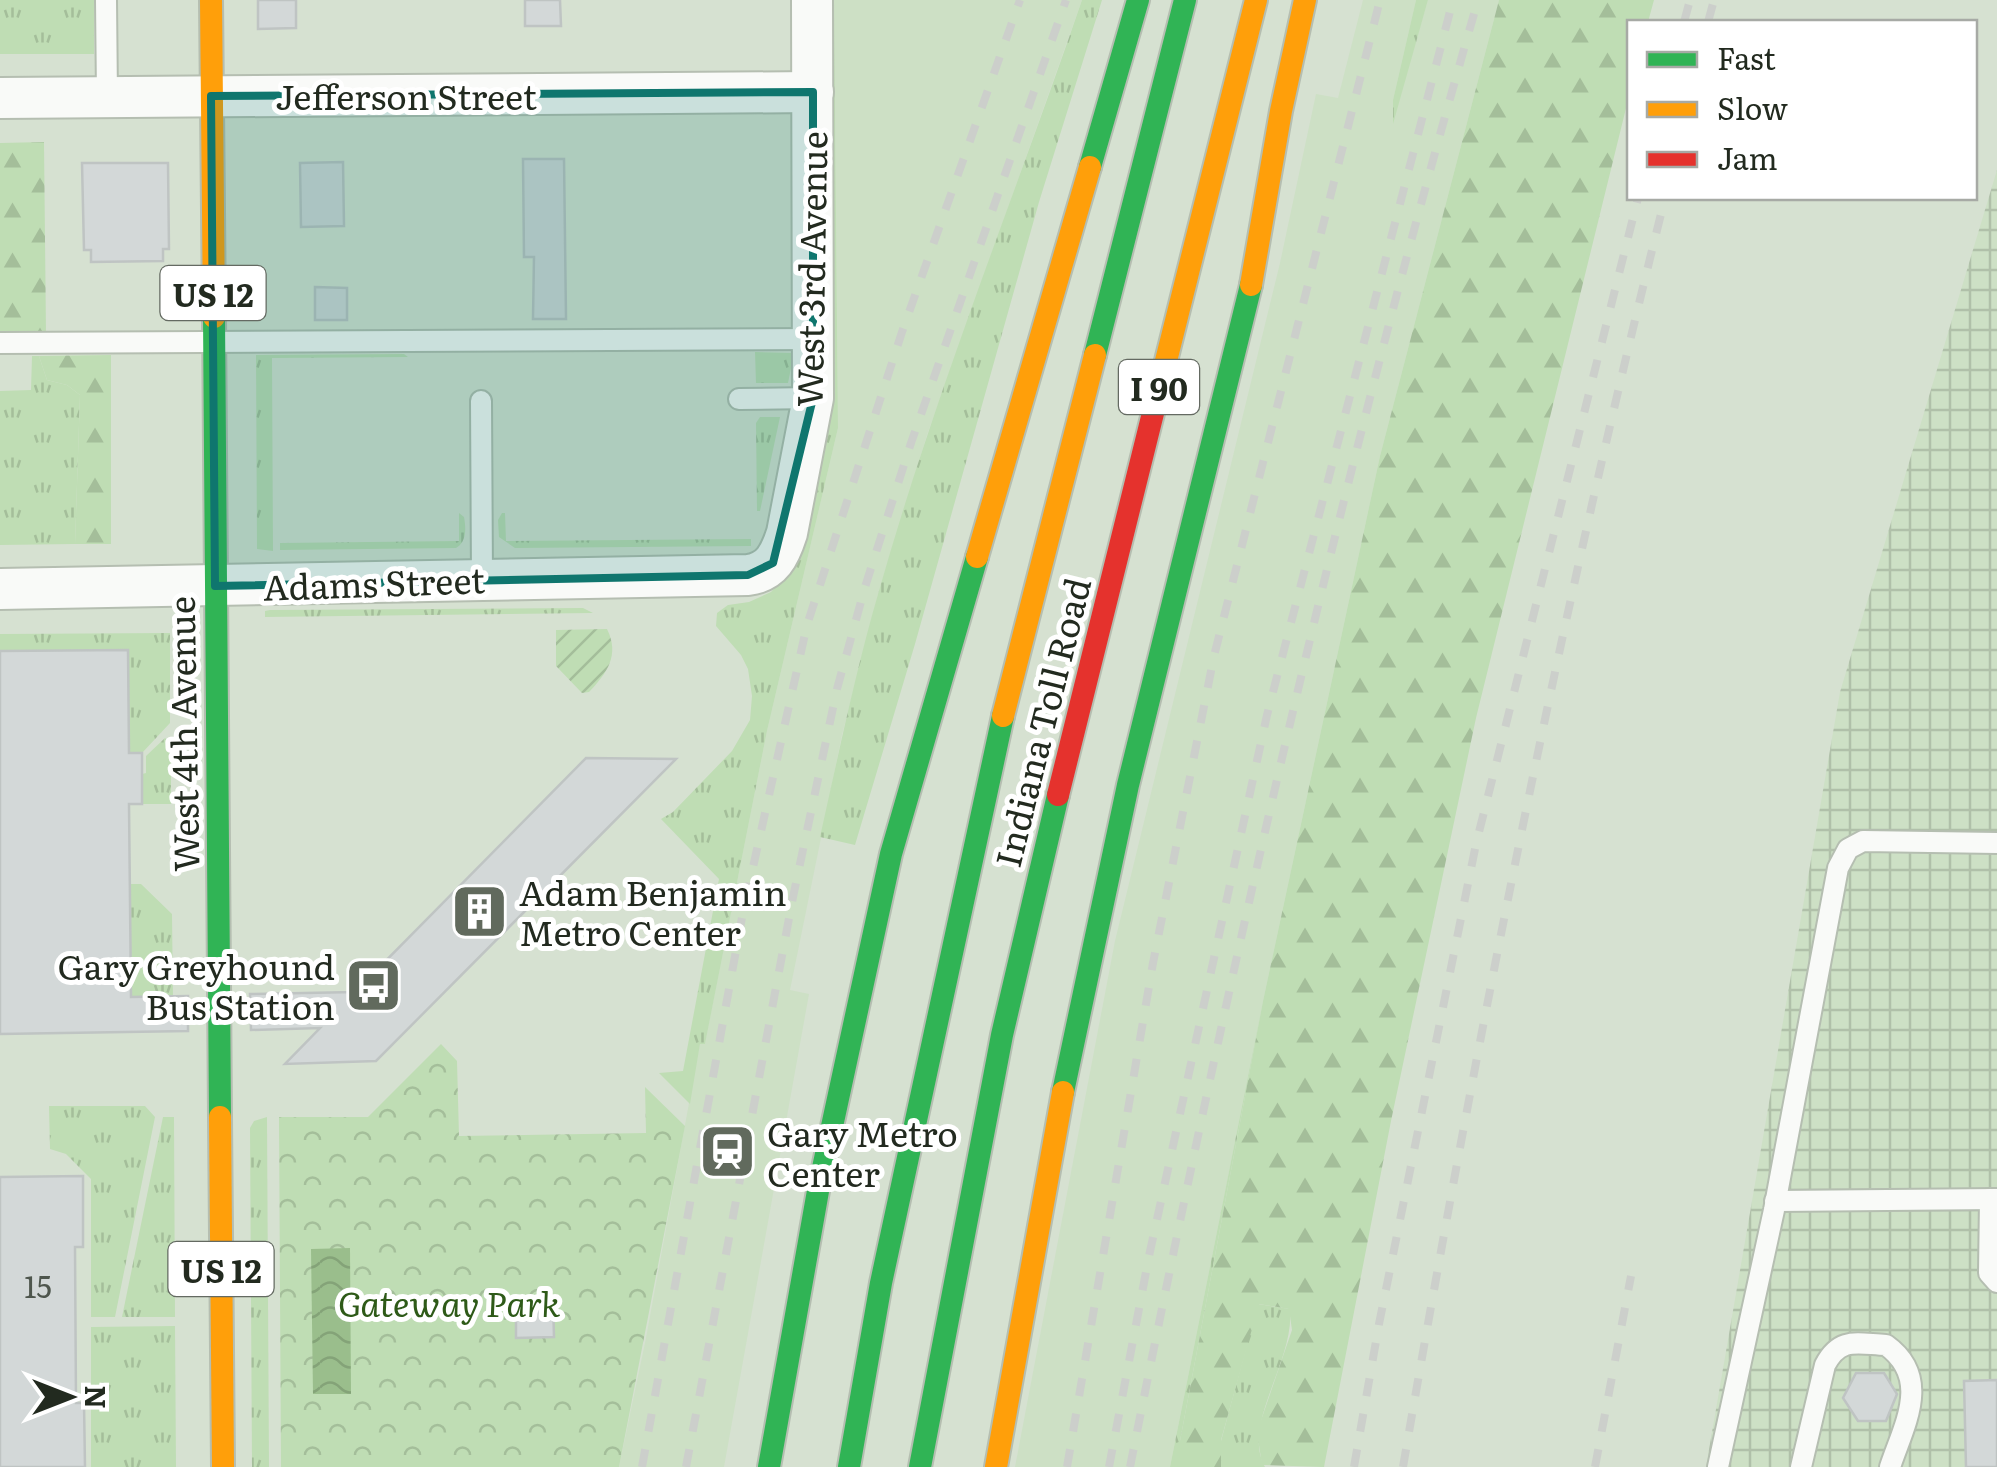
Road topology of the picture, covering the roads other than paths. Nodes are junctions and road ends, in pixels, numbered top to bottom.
1 (106, 0) edge
2 (211, 0) edge
3 (812, 0) edge
4 (1138, 0) edge
5 (1185, 0) edge
6 (1256, 0) edge
7 (1305, 0) edge
8 (812, 92) junction
9 (108, 96) junction
10 (212, 96) junction
11 (0, 98) edge
12 (213, 340) junction
13 (815, 340) junction
14 (0, 343) edge
15 (813, 398) junction
16 (739, 399) dead end
17 (481, 401) dead end
18 (748, 575) joint
19 (482, 578) junction
20 (215, 586) junction
21 (0, 589) edge
22 (1997, 844) edge
23 (1993, 1199) edge
24 (1775, 1201) junction
25 (1997, 1282) edge
26 (223, 1467) edge
27 (769, 1467) edge
28 (849, 1467) edge
29 (920, 1467) edge
30 (996, 1467) edge
31 (1718, 1467) edge
32 (1801, 1467) edge
33 (1890, 1467) edge

1 - 9 lane
2 - 10 main road, West 4th Avenue / US 12
3 - 8 street, West 3rd Avenue
4 - 27 main road
5 - 28 main road, Indiana Toll Road / I 90
6 - 29 main road, Indiana Toll Road / I 90
7 - 30 main road
8 - 10 street, Jefferson Street
8 - 13 street, West 3rd Avenue
9 - 10 street, Jefferson Street
9 - 11 street, Jefferson Street
10 - 12 main road, West 4th Avenue / US 12
12 - 13 lane
12 - 14 lane
12 - 20 main road, West 4th Avenue / US 12
13 - 15 street, West 3rd Avenue
15 - 16 lane
15 - 18 street, West 3rd Avenue
17 - 19 lane
18 - 19 street, Adams Street
19 - 20 street, Adams Street
20 - 21 street, Adams Street
20 - 26 main road, West 4th Avenue / US 12
22 - 24 lane
23 - 24 lane
23 - 25 lane
24 - 31 lane
32 - 33 lane

